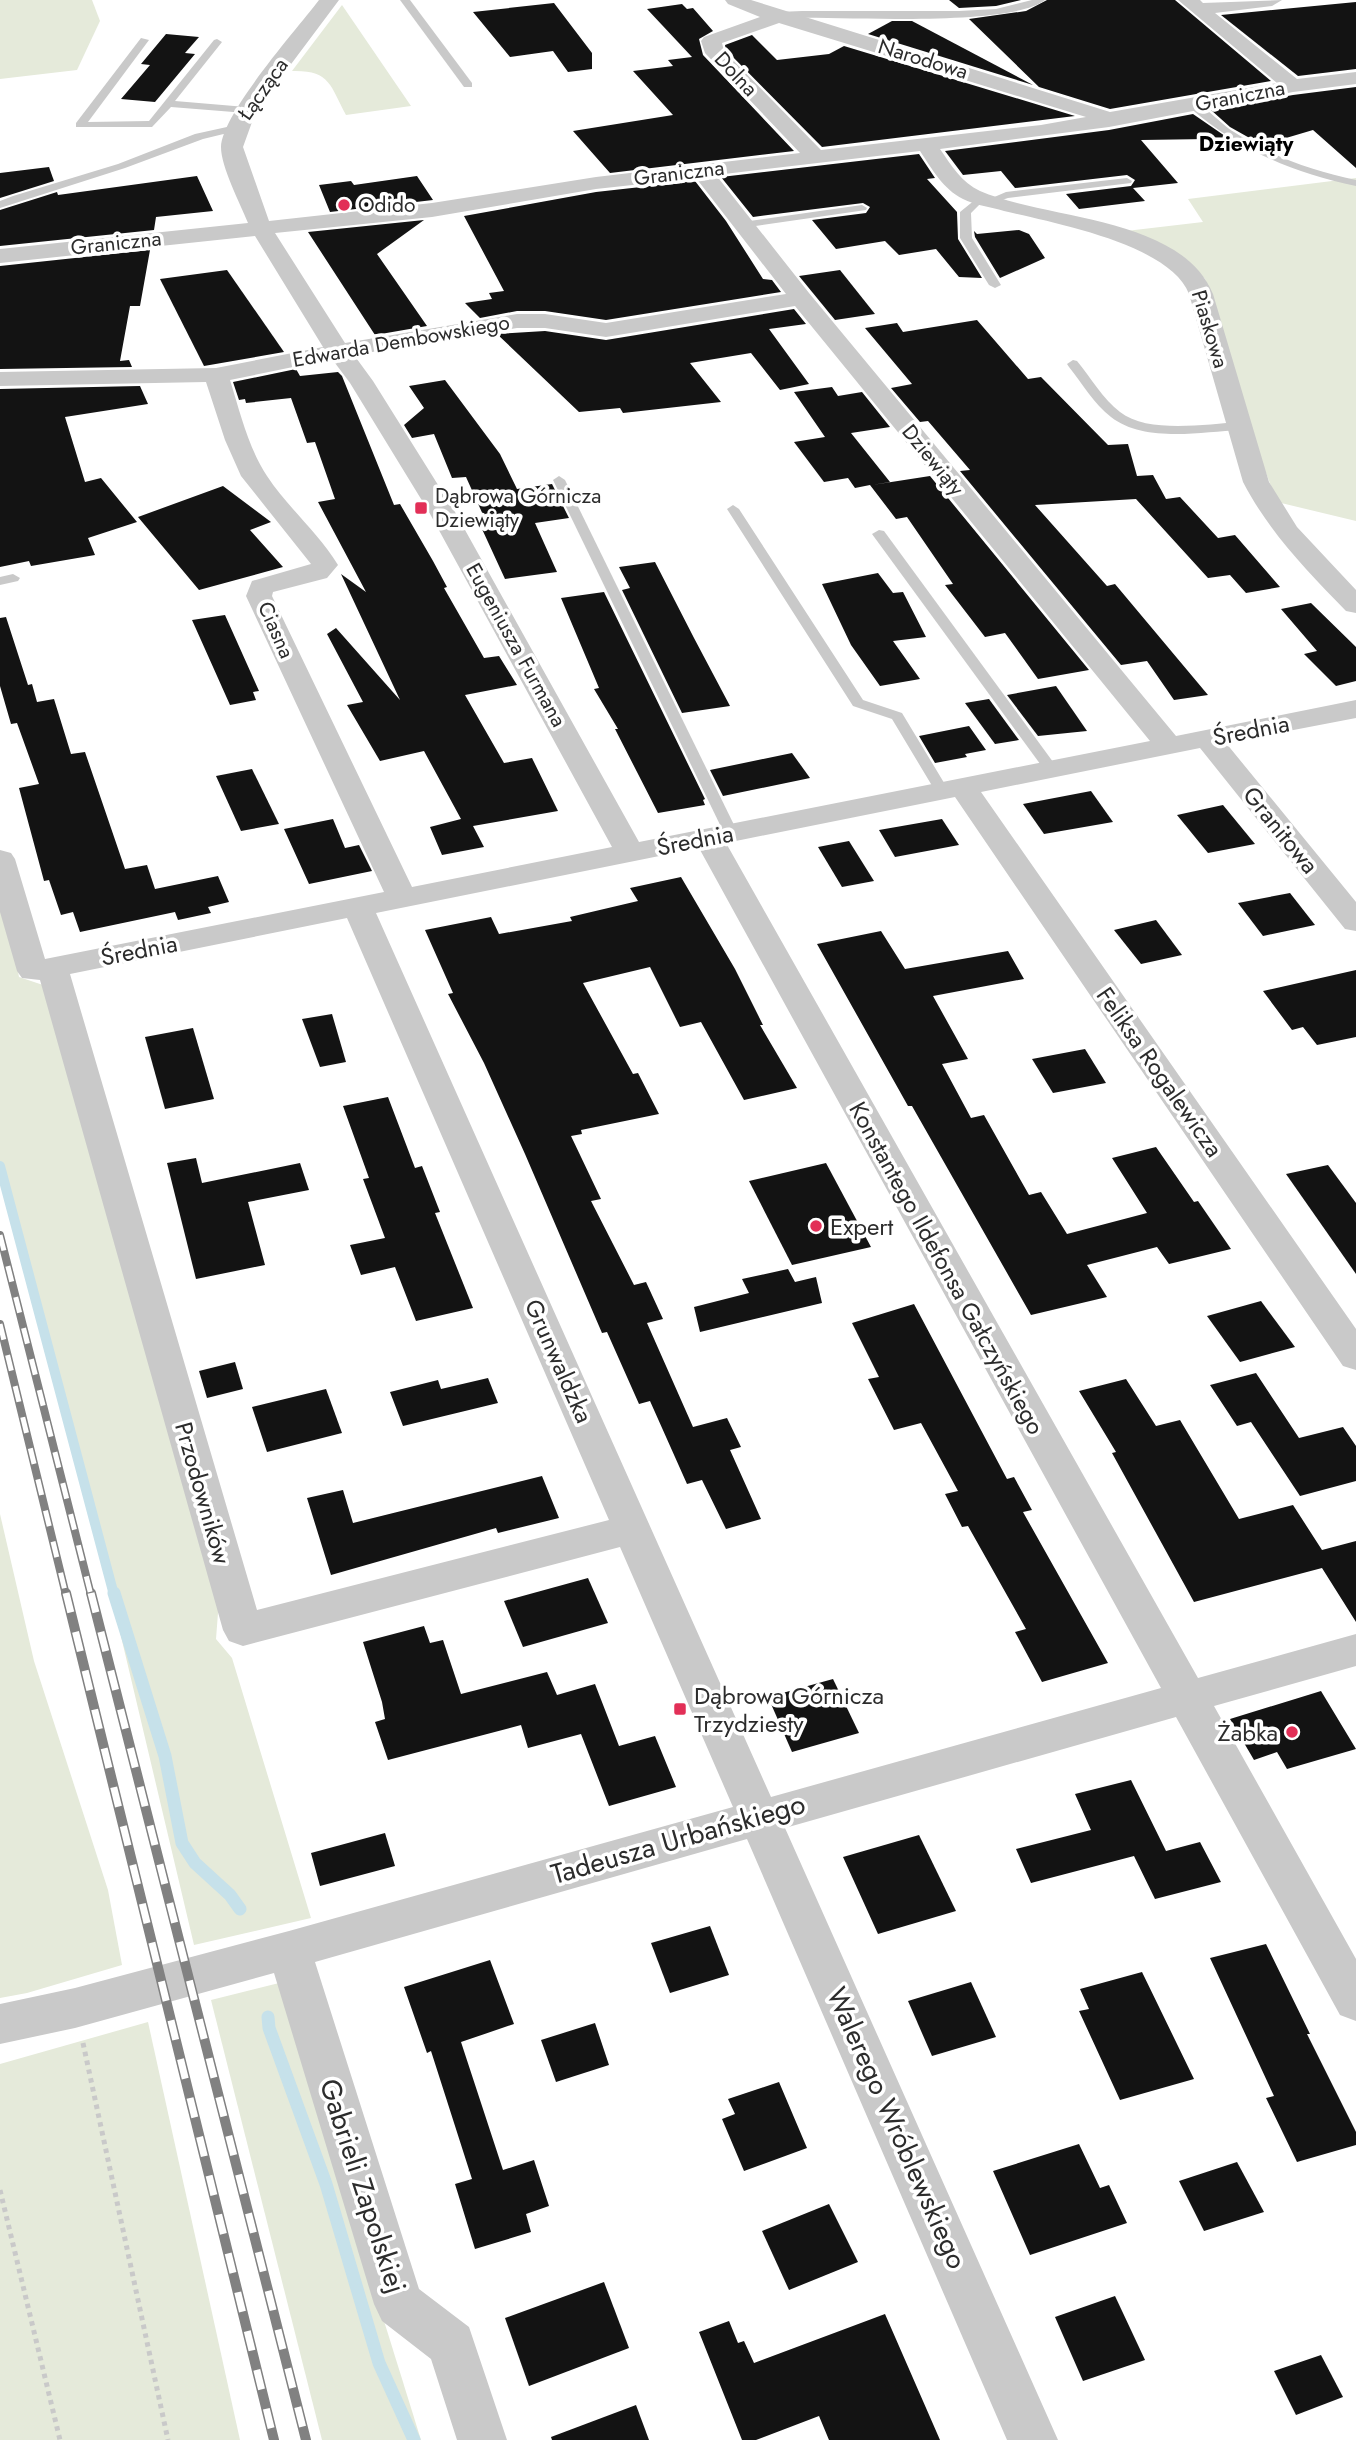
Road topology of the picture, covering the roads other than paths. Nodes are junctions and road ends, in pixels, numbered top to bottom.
1 (329, 0) edge
2 (405, 0) edge
3 (735, 0) edge
4 (1040, 0) edge
5 (1272, 0) edge
6 (1194, 5) edge
7 (780, 9) junction
8 (144, 40) dead end
9 (217, 42) dead end
10 (1356, 78) edge
11 (468, 85) dead end
12 (1293, 86) junction
13 (168, 104) junction
14 (1193, 105) junction
15 (241, 119) junction
16 (1109, 121) junction
17 (926, 145) junction
18 (816, 157) junction
19 (701, 170) junction
20 (1127, 181) dead end
21 (1356, 183) edge
22 (986, 200) junction
23 (0, 205) edge
24 (862, 208) dead end
25 (742, 225) junction
26 (261, 228) junction
27 (0, 256) edge
28 (995, 285) dead end
29 (801, 298) junction
30 (338, 351) junction
31 (1073, 364) dead end
32 (216, 375) junction
33 (0, 379) edge
34 (1240, 426) junction
35 (559, 480) dead end
36 (733, 509) dead end
37 (879, 534) dead end
38 (1356, 606) edge
39 (1356, 709) edge
40 (1207, 738) junction
41 (1170, 747) junction
42 (1051, 769) junction
43 (952, 789) junction
44 (720, 835) junction
45 (630, 852) junction
46 (0, 859) edge
47 (402, 898) junction
48 (358, 907) junction
49 (1356, 922) edge
50 (43, 969) junction
51 (1356, 1357) edge
52 (633, 1529) junction
53 (1356, 1650) edge
54 (1186, 1698) junction
55 (760, 1816) junction
56 (289, 1950) junction
57 (1356, 2001) edge
58 (0, 2024) edge
59 (482, 2440) edge
60 (1033, 2440) edge

1 - 15 street, Łącząca
2 - 11 lane
3 - 7 street, Narodowa
4 - 7 lane
5 - 6 street
6 - 12 street
7 - 16 street, Narodowa
7 - 18 street, Dolna
8 - 13 lane
9 - 13 lane
10 - 12 street, Graniczna
12 - 14 street, Graniczna
13 - 15 lane
14 - 16 street, Graniczna
14 - 21 lane
15 - 23 lane
15 - 26 street, Łącząca
16 - 17 street, Graniczna
17 - 18 street, Graniczna
17 - 22 street, Piaskowa
18 - 19 street, Graniczna
19 - 25 street, Dziewiąty
19 - 26 street, Graniczna
20 - 22 lane
22 - 28 lane
22 - 34 street, Piaskowa
24 - 25 lane
25 - 29 street, Dziewiąty
26 - 27 street, Graniczna
26 - 30 street, Eugeniusza Furmana
29 - 30 street, Edwarda Dembowskiego
29 - 41 street, Dziewiąty
30 - 32 street, Edwarda Dembowskiego
30 - 45 street, Eugeniusza Furmana
31 - 34 lane
32 - 33 street, Edwarda Dembowskiego
32 - 47 street, Ciasna
34 - 38 street, Piaskowa
35 - 44 lane
36 - 43 lane
37 - 42 lane
39 - 40 street, Średnia
40 - 41 street, Średnia
40 - 49 street, Granitowa
41 - 42 street, Średnia
42 - 43 street, Średnia
43 - 44 street, Średnia
43 - 51 street, Feliksa Rogalewicza
44 - 45 street, Średnia
44 - 54 street, Konstantego Ildefonsa Gałczyńskiego
45 - 47 street, Średnia
46 - 50 street
47 - 48 street, Średnia
48 - 50 street, Średnia
48 - 52 street, Grunwaldzka
50 - 52 street, Przodowników
52 - 55 street, Grunwaldzka
53 - 54 street, Tadeusza Urbańskiego
54 - 55 street, Tadeusza Urbańskiego
54 - 57 street, Konstantego Ildefonsa Gałczyńskiego
55 - 56 street, Tadeusza Urbańskiego
55 - 60 street, Walerego Wróblewskiego
56 - 58 street, Tadeusza Urbańskiego
56 - 59 street, Gabrieli Zapolskiej

